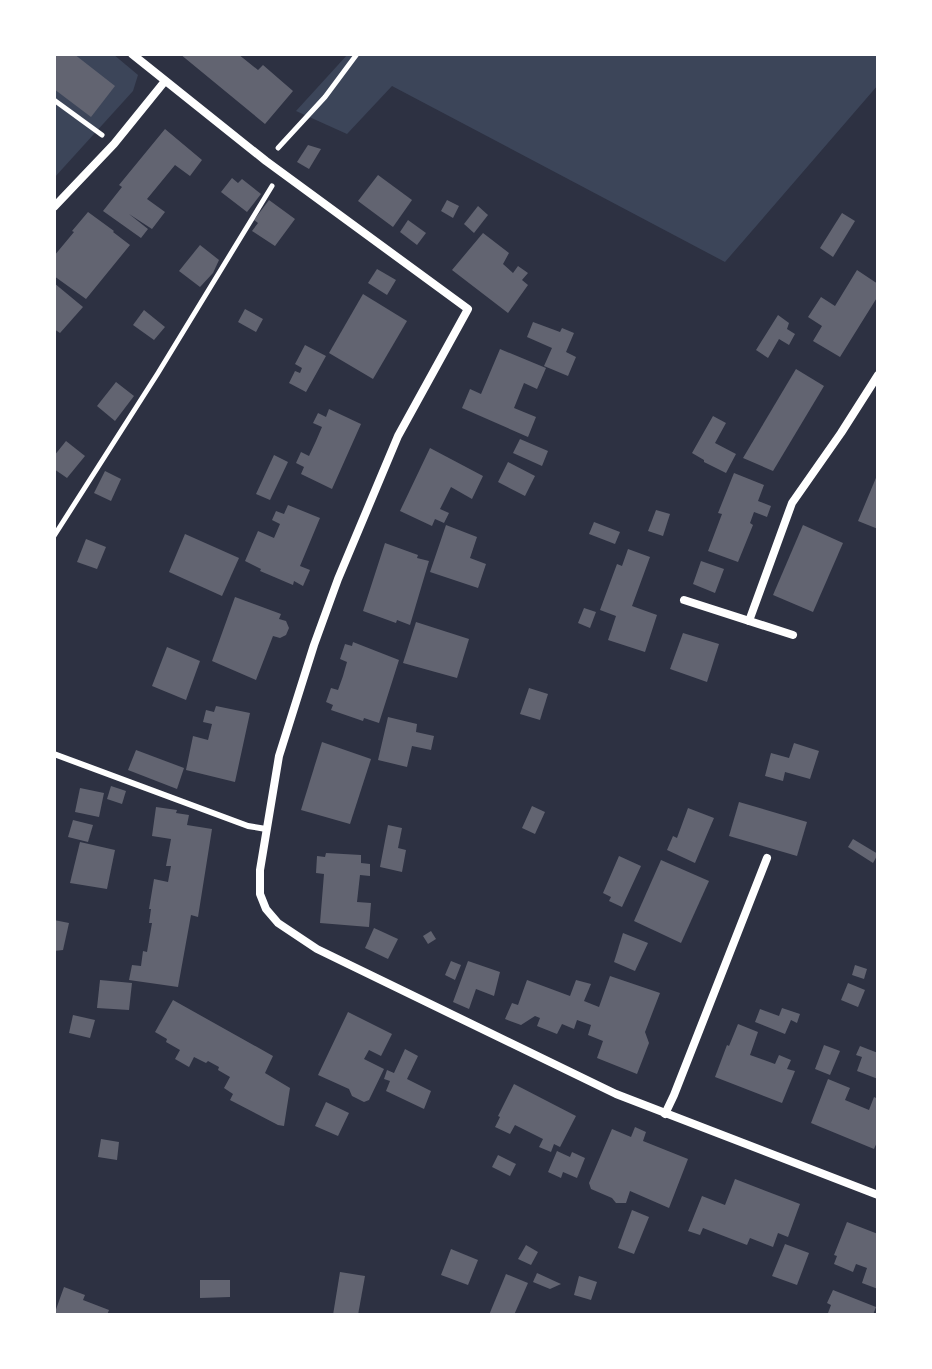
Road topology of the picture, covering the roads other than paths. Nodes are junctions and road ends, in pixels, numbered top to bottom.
1 (132, 54) edge
2 (165, 81) junction
3 (54, 207) edge
4 (878, 375) edge
5 (684, 600) dead end
6 (749, 621) junction
7 (793, 635) dead end
8 (54, 754) edge
9 (266, 829) junction
10 (767, 858) dead end
11 (665, 1114) junction
12 (878, 1195) edge

1 - 2 street
2 - 3 street
2 - 9 street
4 - 6 street
5 - 6 street
6 - 7 street
8 - 9 lane
9 - 11 street
10 - 11 street
11 - 12 street

